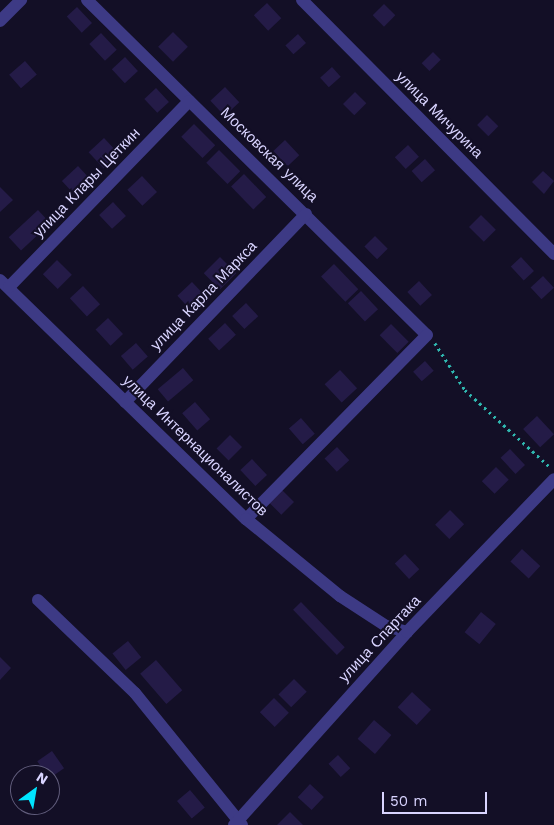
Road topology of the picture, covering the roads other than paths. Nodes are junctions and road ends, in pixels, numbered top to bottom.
1 (87, 0) edge
2 (302, 0) edge
3 (18, 1) edge
4 (0, 21) edge
5 (189, 101) junction
6 (306, 214) junction
7 (554, 254) edge
8 (4, 283) edge
9 (125, 402) junction
10 (554, 479) edge
11 (246, 519) junction
12 (38, 600) dead end
13 (407, 632) junction
14 (238, 823) edge

1 - 5 street, Московская улица
2 - 7 street, улица Мичурина
3 - 4 street
5 - 6 street, Московская улица
5 - 8 street, улица Клары Цеткин
6 - 9 street, улица Карла Маркса
6 - 11 street, Московская улица
8 - 9 street, улица Интернационалистов
9 - 11 street, улица Интернационалистов
10 - 13 street, улица Спартака
11 - 13 street, улица Интернационалистов
12 - 14 street
13 - 14 street, улица Спартака

